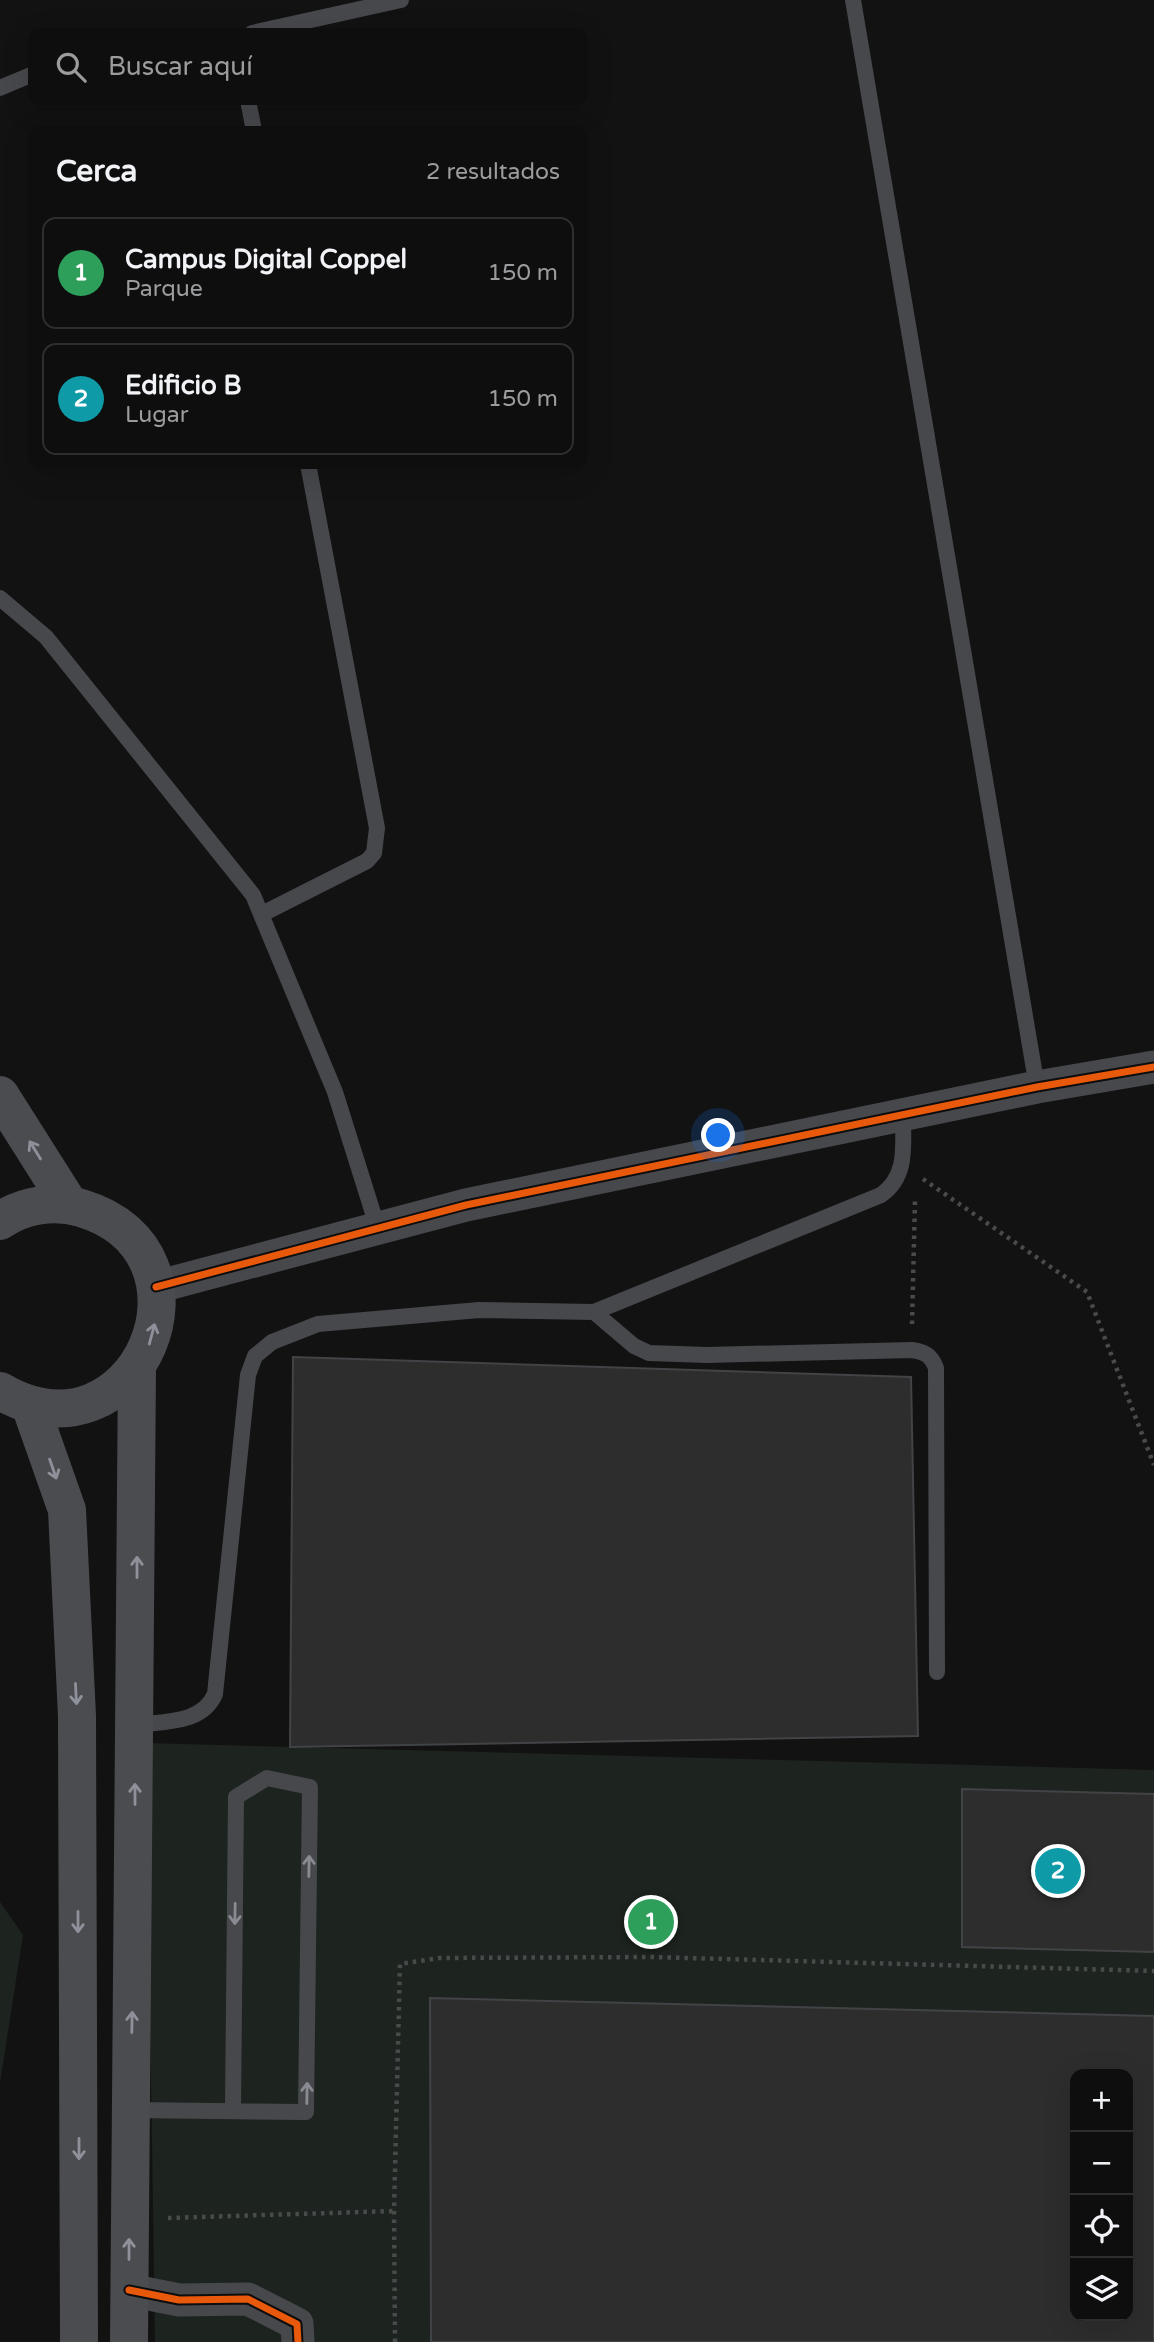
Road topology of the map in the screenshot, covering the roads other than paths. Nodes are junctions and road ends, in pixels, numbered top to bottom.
1 (401, 0) edge
2 (853, 0) edge
3 (275, 28) edge
4 (28, 76) edge
5 (0, 89) edge
6 (249, 105) edge
7 (253, 126) edge
8 (310, 469) edge
9 (0, 598) edge
10 (262, 914) junction
11 (1154, 1067) edge
12 (1037, 1087) junction
13 (0, 1095) edge
14 (903, 1116) junction
15 (69, 1204) junction
16 (0, 1221) edge
17 (378, 1229) junction
18 (156, 1287) junction
19 (594, 1312) junction
20 (137, 1368) junction
21 (15, 1398) edge
22 (937, 1672) dead end
23 (136, 1725) junction
24 (233, 2109) junction
25 (130, 2110) junction
26 (129, 2290) junction
27 (79, 2342) edge
28 (128, 2342) edge
29 (298, 2342) edge

1 - 3 lane
2 - 12 lane
4 - 5 lane
6 - 7 lane
8 - 10 lane
9 - 10 lane
10 - 17 lane
11 - 12 street
12 - 14 street
15 -> 13 main road
14 - 17 street
14 - 19 lane
15 - 16 main road
15 - 18 main road
17 - 18 street
20 -> 18 main road
19 - 22 lane
19 - 23 lane
20 - 21 main road
23 -> 20 main road
21 -> 27 main road
25 -> 23 main road
24 -> 24 lane
24 - 25 lane
26 -> 25 main road
26 - 28 main road
26 - 29 street

